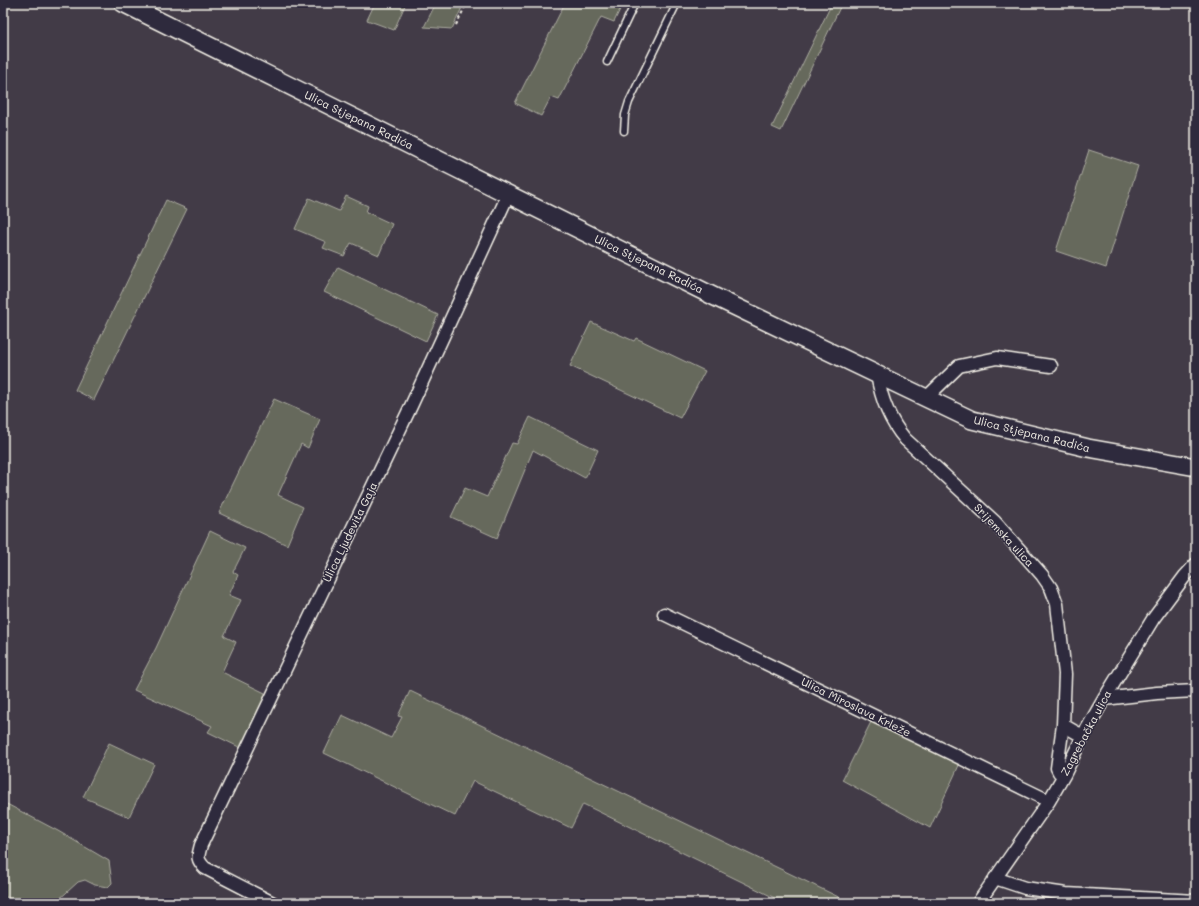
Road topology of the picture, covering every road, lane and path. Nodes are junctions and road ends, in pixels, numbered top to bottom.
1 (123, 3) edge
2 (467, 3) edge
3 (635, 3) edge
4 (677, 3) edge
5 (456, 25) dead end
6 (607, 62) dead end
7 (624, 131) dead end
8 (508, 195) junction
9 (1051, 366) dead end
10 (877, 374) junction
11 (926, 398) junction
12 (1196, 467) edge
13 (1196, 564) edge
14 (664, 614) dead end
15 (1196, 691) edge
16 (1104, 699) junction
17 (1063, 725) junction
18 (1084, 734) junction
19 (1064, 775) junction
20 (1048, 801) junction
21 (995, 878) junction
22 (1196, 901) edge
23 (273, 903) edge
24 (978, 903) edge

1 - 8 street, Ulica Stjepana Radića
2 - 5 path
3 - 6 lane
4 - 7 lane
8 - 10 street, Ulica Stjepana Radića
8 - 23 street, Ulica Ljudevita Gaja
9 - 11 street
10 - 11 street, Ulica Stjepana Radića
10 - 17 street, Srijemska ulica
11 - 12 street, Ulica Stjepana Radića
13 - 16 street, Zagrebačka ulica
14 - 20 street, Ulica Miroslava Krleže
15 - 16 street
16 - 18 street, Zagrebačka ulica
17 - 18 street
17 - 19 street, Srijemska ulica
18 - 19 street, Zagrebačka ulica
19 - 20 street, Zagrebačka ulica
20 - 21 street, Zagrebačka ulica
21 - 22 street
21 - 24 street, Zagrebačka ulica

